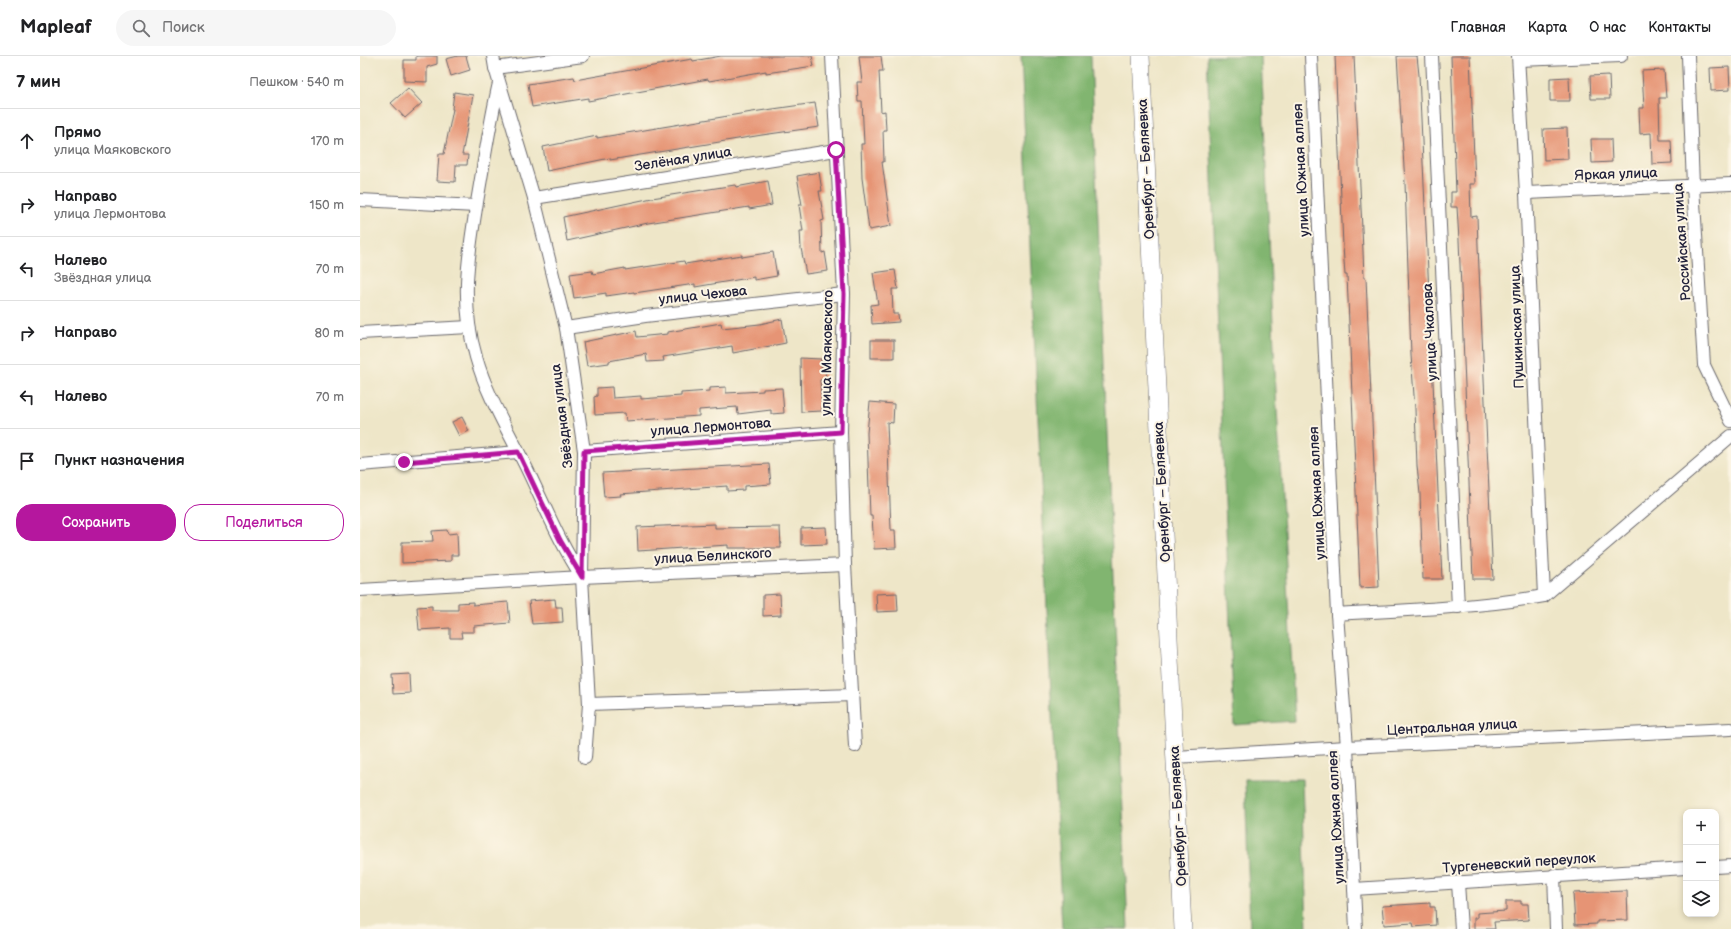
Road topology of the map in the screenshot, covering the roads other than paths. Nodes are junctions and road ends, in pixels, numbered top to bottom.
1 (583, 56) edge
2 (832, 56) edge
3 (1141, 56) edge
4 (1311, 56) edge
5 (1432, 56) edge
6 (1621, 56) edge
7 (1688, 56) edge
8 (1518, 58) edge
9 (494, 62) edge
10 (500, 82) junction
11 (836, 150) junction
12 (1731, 184) edge
13 (1693, 186) junction
14 (1526, 193) junction
15 (534, 198) junction
16 (360, 200) edge
17 (476, 206) junction
18 (844, 294) junction
19 (469, 327) junction
20 (566, 328) junction
21 (360, 333) edge
22 (1731, 421) edge
23 (841, 432) junction
24 (1731, 436) edge
25 (584, 451) junction
26 (518, 452) junction
27 (360, 465) edge
28 (845, 565) junction
29 (582, 577) junction
30 (360, 590) edge
31 (1544, 596) junction
32 (1458, 607) junction
33 (1337, 614) junction
34 (853, 695) junction
35 (589, 704) junction
36 (1731, 728) edge
37 (855, 746) dead end
38 (1347, 746) junction
39 (1175, 757) junction
40 (585, 758) dead end
41 (1731, 866) edge
42 (1719, 867) edge
43 (1683, 868) edge
44 (1554, 875) junction
45 (1458, 883) junction
46 (1354, 888) junction
47 (1183, 929) edge
48 (1356, 929) edge
49 (1461, 929) edge
50 (1556, 929) edge

1 - 9 street
2 - 11 street, улица Маяковского
3 - 39 main road, Оренбург – Беляевка
4 - 33 street, улица Южная аллея
5 - 32 street, улица Чкалова
6 - 8 street
7 - 13 street, Российская улица
8 - 14 street, Пушкинская улица
9 - 10 street, Звёздная улица
10 - 15 street, Звёздная улица
10 - 17 street
11 - 15 street, Зелёная улица
11 - 18 street, улица Маяковского
12 - 13 street, Яркая улица
13 - 14 street, Яркая улица
13 - 22 street, Российская улица
14 - 31 street, Пушкинская улица
15 - 20 street, Звёздная улица
16 - 17 street
17 - 19 street
18 - 20 street, улица Чехова
18 - 23 street, улица Маяковского
19 - 21 street
19 - 26 street
20 - 25 street, Звёздная улица
23 - 25 street, улица Лермонтова
23 - 28 street, улица Маяковского
24 - 31 street
25 - 29 street, Звёздная улица
26 - 27 street
26 - 29 street
28 - 29 street, улица Белинского
28 - 34 street, улица Маяковского
29 - 30 street, улица Белинского
29 - 35 street, Звёздная улица
31 - 32 street
32 - 33 street
33 - 38 street, улица Южная аллея
34 - 35 street
34 - 37 street, улица Маяковского
35 - 40 street, Звёздная улица
36 - 38 street, Центральная улица
38 - 39 street, Центральная улица
38 - 46 street, улица Южная аллея
39 - 47 main road, Оренбург – Беляевка
41 - 42 street
43 - 44 street, Тургеневский переулок
44 - 45 street, Тургеневский переулок
44 - 50 street
45 - 46 street, Тургеневский переулок
45 - 49 street
46 - 48 street, улица Южная аллея

